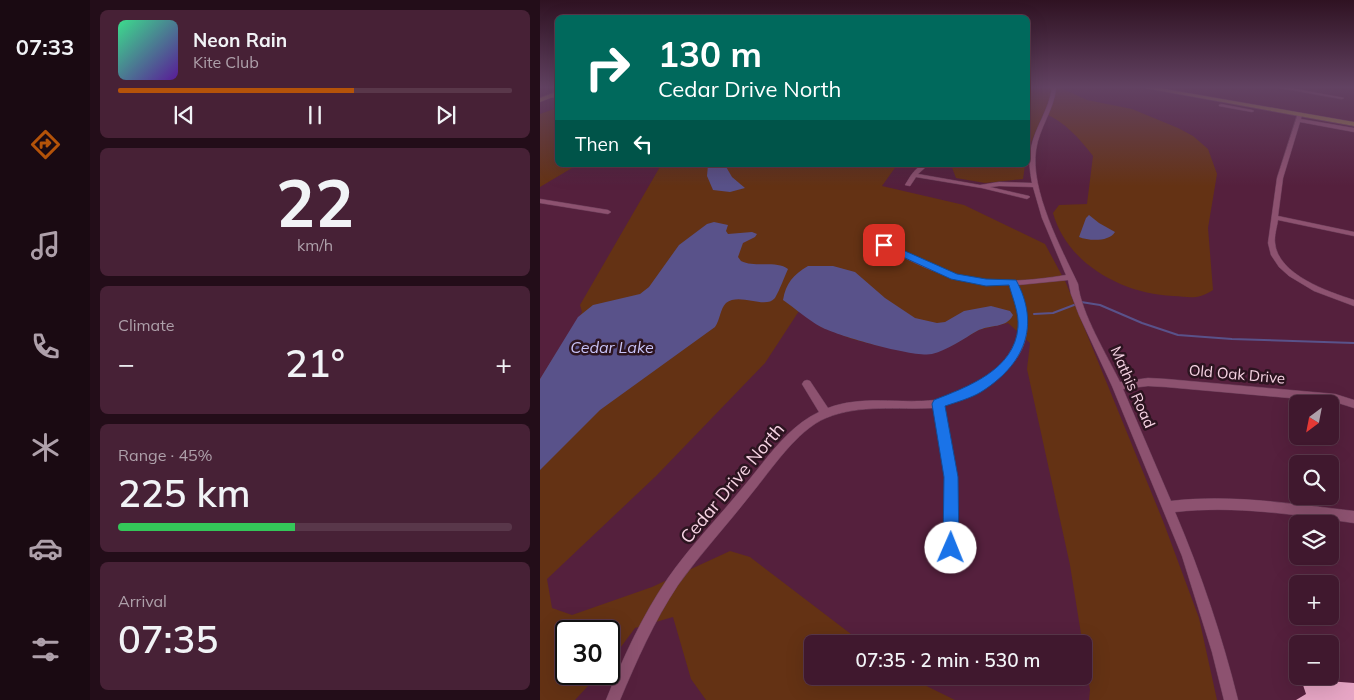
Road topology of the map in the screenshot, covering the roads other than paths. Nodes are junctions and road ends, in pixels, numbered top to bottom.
1 (1045, 121) edge
2 (1298, 121) edge
3 (1315, 121) edge
4 (1328, 121) edge
5 (1354, 124) edge
6 (1354, 130) edge
7 (923, 167) edge
8 (914, 175) junction
9 (1035, 185) junction
10 (908, 186) dead end
11 (980, 187) junction
12 (1027, 196) dead end
13 (540, 201) edge
14 (608, 212) dead end
15 (1274, 217) junction
16 (1354, 234) edge
17 (884, 245) dead end
18 (1071, 277) junction
19 (1013, 282) junction
20 (1354, 303) edge
21 (807, 384) dead end
22 (1117, 386) junction
23 (938, 404) junction
24 (1354, 404) edge
25 (826, 414) junction
26 (1168, 507) junction
27 (1354, 517) edge
28 (951, 548) dead end
29 (613, 700) edge
30 (1231, 700) edge

1 - 9 street, Mathis Road
2 - 15 street
3 - 6 street
4 - 5 main road
7 - 8 street
8 - 10 street
8 - 11 street
9 - 11 street
9 - 18 street, Mathis Road
11 - 12 street
13 - 14 street
15 - 16 street
15 - 20 street
17 - 19 street
18 - 19 street
18 - 22 street, Mathis Road
19 - 23 street, Cedar Drive North
21 - 25 street
22 - 24 street, Old Oak Drive
22 - 26 street, Mathis Road
23 - 25 street, Cedar Drive North
23 - 28 street
25 - 29 street, Cedar Drive North
26 - 27 street
26 - 30 street, Mathis Road

